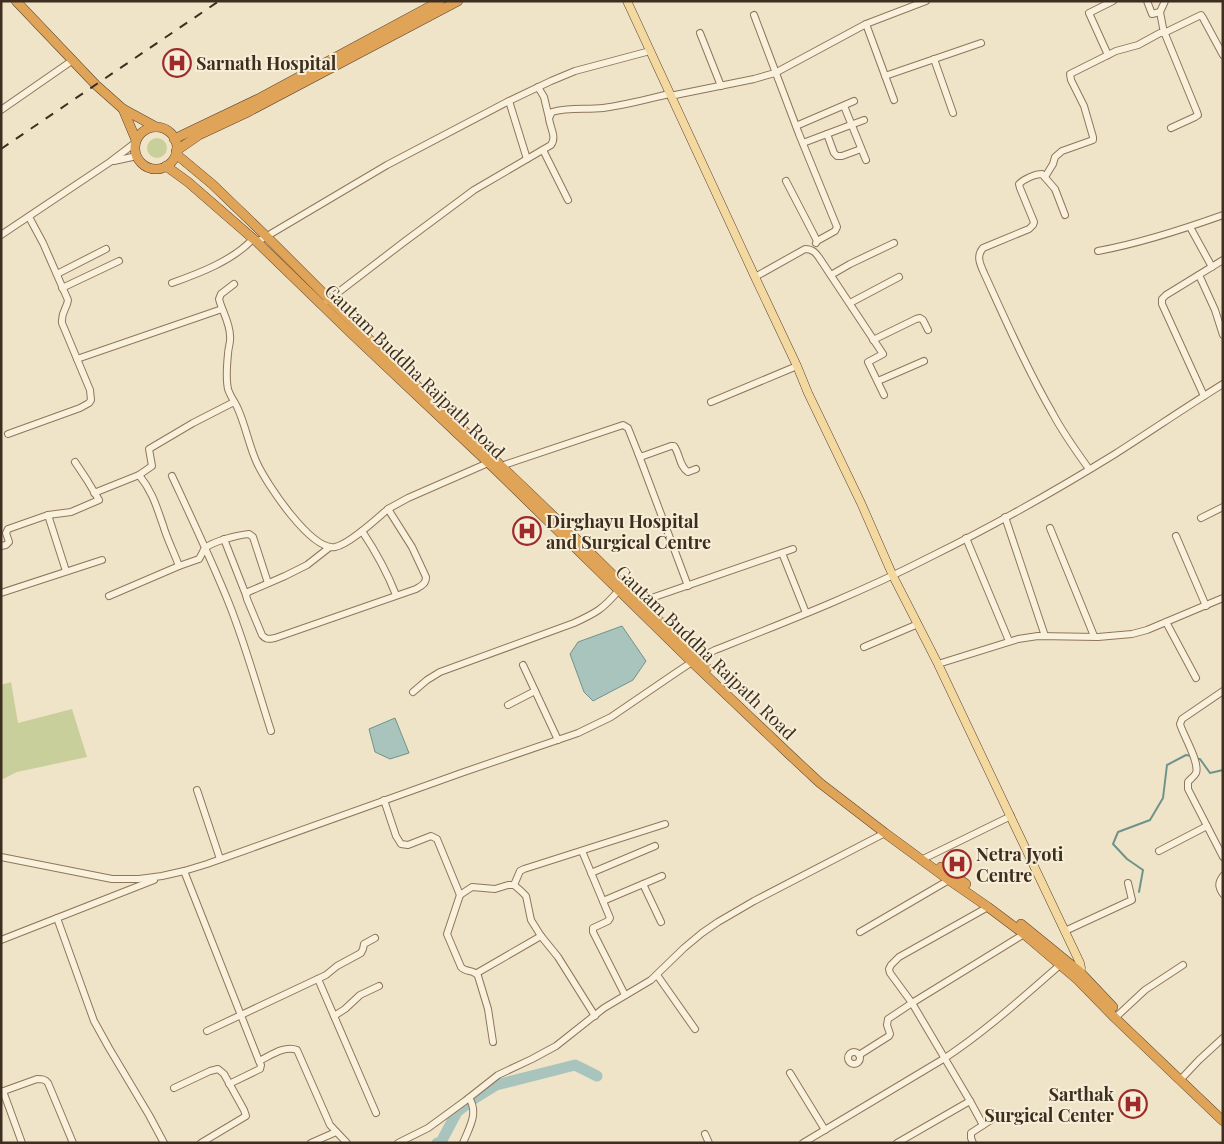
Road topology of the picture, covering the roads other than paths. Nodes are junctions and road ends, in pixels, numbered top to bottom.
1 (16, 1) edge
2 (440, 1) edge
3 (458, 1) edge
4 (627, 1) edge
5 (926, 1) edge
6 (1113, 1) edge
7 (1147, 1) edge
8 (1165, 1) edge
9 (1160, 12) junction
10 (754, 15) dead end
11 (866, 24) junction
12 (700, 33) dead end
13 (1164, 33) junction
14 (981, 43) dead end
15 (650, 52) junction
16 (1108, 55) junction
17 (1223, 55) edge
18 (934, 59) junction
19 (73, 60) junction
20 (775, 73) junction
21 (885, 76) junction
22 (721, 86) junction
23 (538, 87) junction
24 (670, 95) junction
25 (894, 100) dead end
26 (509, 101) junction
27 (854, 101) dead end
28 (844, 106) junction
29 (123, 109) junction
30 (1, 110) edge
31 (953, 114) dead end
32 (549, 118) junction
33 (864, 120) dead end
34 (851, 125) junction
35 (796, 126) junction
36 (156, 127) junction
37 (1171, 128) dead end
38 (827, 134) junction
39 (174, 138) junction
40 (136, 142) junction
41 (803, 143) junction
42 (861, 148) junction
43 (543, 150) junction
44 (176, 153) junction
45 (137, 156) junction
46 (527, 159) junction
47 (866, 160) dead end
48 (110, 162) junction
49 (166, 166) junction
50 (1046, 177) junction
51 (786, 182) dead end
52 (568, 200) dead end
53 (1065, 215) dead end
54 (1223, 215) edge
55 (29, 217) junction
56 (1190, 227) junction
57 (1, 235) edge
58 (266, 236) junction
59 (255, 240) junction
60 (816, 241) junction
61 (894, 243) dead end
62 (106, 249) dead end
63 (810, 249) junction
64 (1098, 251) dead end
65 (1223, 260) edge
66 (119, 261) dead end
67 (1212, 267) junction
68 (57, 274) junction
69 (831, 275) junction
70 (1199, 275) junction
71 (756, 277) junction
72 (899, 277) dead end
73 (172, 283) dead end
74 (234, 284) dead end
75 (62, 288) junction
76 (326, 302) junction
77 (850, 303) junction
78 (222, 309) junction
79 (928, 330) dead end
80 (1223, 335) edge
81 (873, 340) junction
82 (78, 359) junction
83 (924, 361) dead end
84 (797, 366) junction
85 (878, 381) junction
86 (1223, 384) edge
87 (884, 395) dead end
88 (1204, 396) junction
89 (234, 402) junction
90 (710, 402) dead end
91 (8, 434) dead end
92 (638, 453) junction
93 (75, 462) dead end
94 (488, 463) junction
95 (501, 466) junction
96 (696, 469) dead end
97 (1089, 469) junction
98 (138, 475) junction
99 (172, 476) dead end
100 (94, 493) junction
101 (1223, 507) edge
102 (388, 510) junction
103 (48, 515) junction
104 (1005, 517) junction
105 (1201, 518) dead end
106 (1050, 528) dead end
107 (362, 531) junction
108 (1176, 536) dead end
109 (966, 538) junction
110 (224, 539) junction
111 (1, 546) edge
112 (330, 547) junction
113 (205, 549) junction
114 (793, 549) dead end
115 (782, 553) junction
116 (102, 560) dead end
117 (179, 566) junction
118 (66, 571) junction
119 (893, 576) junction
120 (268, 583) junction
121 (688, 586) junction
122 (619, 590) junction
123 (1, 593) edge
124 (246, 595) junction
125 (109, 596) dead end
126 (396, 596) junction
127 (1223, 598) edge
128 (637, 603) junction
129 (1206, 606) junction
130 (806, 613) junction
131 (1166, 622) junction
132 (918, 624) junction
133 (1045, 636) junction
134 (1094, 636) junction
135 (1009, 641) junction
136 (864, 647) dead end
137 (695, 661) junction
138 (938, 664) junction
139 (523, 665) dead end
140 (1196, 678) dead end
141 (535, 691) junction
142 (1223, 691) edge
143 (413, 692) dead end
144 (508, 705) dead end
145 (271, 731) dead end
146 (558, 740) junction
147 (197, 790) dead end
148 (384, 800) junction
149 (1011, 816) junction
150 (665, 824) dead end
151 (1207, 826) junction
152 (885, 834) junction
153 (655, 846) dead end
154 (582, 851) junction
155 (1159, 851) dead end
156 (1, 857) edge
157 (1223, 857) edge
158 (924, 858) junction
159 (220, 859) junction
160 (184, 870) junction
161 (591, 873) junction
162 (162, 876) junction
163 (662, 876) dead end
164 (1223, 876) edge
165 (949, 880) junction
166 (1128, 883) dead end
167 (643, 884) junction
168 (514, 885) junction
169 (1223, 894) edge
170 (460, 895) junction
171 (603, 901) junction
172 (988, 907) junction
173 (57, 918) junction
174 (661, 922) dead end
175 (1065, 931) junction
176 (860, 932) dead end
177 (1024, 934) junction
178 (541, 936) junction
179 (374, 938) dead end
180 (1, 940) edge
181 (1060, 965) junction
182 (1183, 965) dead end
183 (477, 974) junction
184 (657, 975) junction
185 (1079, 976) junction
186 (318, 979) junction
187 (379, 986) dead end
188 (625, 995) junction
189 (912, 1003) junction
190 (241, 1016) junction
191 (334, 1016) junction
192 (595, 1016) junction
193 (1117, 1016) junction
194 (695, 1029) dead end
195 (207, 1031) dead end
196 (1223, 1038) edge
197 (493, 1042) dead end
198 (859, 1055) dead end
199 (945, 1058) junction
200 (259, 1061) junction
201 (790, 1073) dead end
202 (1183, 1077) junction
203 (229, 1084) junction
204 (174, 1088) dead end
205 (2, 1092) edge
206 (470, 1101) junction
207 (970, 1101) junction
208 (376, 1113) dead end
209 (1223, 1114) edge
210 (997, 1116) dead end
211 (1223, 1121) edge
212 (984, 1124) junction
213 (825, 1130) junction
214 (336, 1132) junction
215 (705, 1134) dead end
216 (22, 1143) edge
217 (73, 1143) edge
218 (164, 1143) edge
219 (201, 1143) edge
220 (311, 1143) edge
221 (347, 1143) edge
222 (398, 1143) edge
223 (463, 1143) edge
224 (709, 1143) edge
225 (803, 1143) edge
226 (897, 1143) edge
227 (973, 1143) edge

1 - 19 highway
2 - 39 highway
3 - 44 highway
4 - 15 main road
5 - 11 street
6 - 16 street
7 - 9 street
8 - 9 street
9 - 13 street
10 - 20 street
11 - 20 street
11 - 21 street
12 - 22 street
13 - 16 street
13 - 17 street
13 - 37 street
14 - 18 street
15 - 23 street
15 - 24 main road
16 - 50 street
18 - 21 street
18 - 31 street
19 - 29 highway
19 - 30 street
20 - 22 street
20 - 35 street
21 - 25 street
22 - 24 street
23 - 26 street
23 - 32 street
24 - 32 street
24 - 71 main road
26 - 46 street
26 - 58 street
27 - 28 street
28 - 34 street
28 - 35 street
29 - 36 highway
29 - 40 highway
32 - 43 street
33 - 34 street
34 - 38 street
34 - 42 street
35 - 41 street
36 - 39 highway
36 - 40 highway
38 - 41 street
38 - 42 street
39 - 44 highway
40 - 45 highway
40 - 48 street
41 - 60 street
42 - 47 street
43 - 46 street
43 - 52 street
44 - 49 highway
44 - 58 highway
45 - 48 street
45 - 49 highway
46 - 76 street
48 - 55 street
49 - 59 highway, Gautam Buddha Rajpath Road
50 - 53 street
50 - 97 street
51 - 60 street
54 - 56 street
55 - 57 street
55 - 68 street
56 - 64 street
56 - 67 street
58 - 59 street
58 - 76 highway
59 - 73 street
59 - 76 highway, Gautam Buddha Rajpath Road
60 - 63 street
61 - 69 street
62 - 68 street
63 - 69 street
63 - 71 street
65 - 67 street
66 - 75 street
67 - 70 street
68 - 75 street
69 - 77 street
70 - 80 street
70 - 88 street
71 - 84 main road
72 - 77 street
74 - 78 street
75 - 82 street
76 - 94 highway, Gautam Buddha Rajpath Road
76 - 95 highway
77 - 81 street
78 - 82 street
78 - 89 street
79 - 81 street
81 - 85 street
82 - 91 street
83 - 85 street
84 - 90 street
84 - 119 main road
85 - 87 street
86 - 88 street
88 - 97 street
89 - 98 street
89 - 112 street
92 - 95 street
92 - 96 street
92 - 121 street
93 - 100 street
94 - 102 street
94 - 122 highway, Gautam Buddha Rajpath Road
95 - 128 highway
97 - 104 street
98 - 100 street
98 - 117 street
99 - 113 street
100 - 103 street
101 - 105 street
102 - 107 street
102 - 126 street
103 - 111 street
103 - 118 street
104 - 109 street
104 - 133 street
106 - 134 street
107 - 112 street
107 - 126 street
108 - 129 street
109 - 119 street
109 - 135 street
110 - 113 street
110 - 120 street
110 - 124 street
112 - 120 street
113 - 117 street
113 - 145 street
114 - 115 street
115 - 121 street
115 - 130 street
116 - 118 street
117 - 125 street
118 - 123 street
119 - 130 street
119 - 132 main road
120 - 124 street
121 - 128 street
122 - 128 highway, Gautam Buddha Rajpath Road
122 - 143 street
124 - 126 street
127 - 129 street
128 - 137 highway, Gautam Buddha Rajpath Road
129 - 131 street
130 - 137 street
131 - 134 street
131 - 140 street
132 - 136 street
132 - 138 main road
133 - 134 street
133 - 135 street
135 - 138 street
137 - 146 street
137 - 152 highway, Gautam Buddha Rajpath Road
137 - 158 highway
138 - 149 main road
139 - 141 street
141 - 144 street
141 - 146 street
142 - 151 street
146 - 148 street
147 - 159 street
148 - 159 street
148 - 170 street
149 - 158 street
149 - 175 main road
150 - 154 street
151 - 155 street
151 - 157 street
152 - 158 highway, Gautam Buddha Rajpath Road
152 - 184 street
153 - 161 street
154 - 161 street
154 - 168 street
156 - 162 street
158 - 165 highway, Gautam Buddha Rajpath Road
158 - 185 highway
159 - 160 street
160 - 162 street
160 - 190 street
161 - 171 street
162 - 173 street
163 - 167 street
164 - 169 street
165 - 172 highway, Gautam Buddha Rajpath Road
165 - 176 street
166 - 175 street
167 - 171 street
167 - 174 street
168 - 170 street
168 - 178 street
170 - 183 street
171 - 188 street
172 - 177 highway, Gautam Buddha Rajpath Road
172 - 189 street
173 - 180 street
173 - 218 street
175 - 185 main road
177 - 181 highway, Gautam Buddha Rajpath Road
177 - 189 street
178 - 183 street
178 - 192 street
179 - 186 street
181 - 185 highway, Gautam Buddha Rajpath Road
181 - 199 street
182 - 193 street
183 - 197 street
184 - 188 street
184 - 194 street
185 - 193 highway, Gautam Buddha Rajpath Road
186 - 190 street
186 - 191 street
187 - 191 street
188 - 192 street
189 - 198 street
189 - 199 street
190 - 195 street
190 - 200 street
191 - 208 street
192 - 206 street
193 - 202 highway
193 - 211 highway, Gautam Buddha Rajpath Road
196 - 202 street
199 - 207 street
199 - 213 street
200 - 203 street
200 - 214 street
201 - 213 street
202 - 209 highway
203 - 204 street
203 - 219 street
205 - 216 street
205 - 217 street
206 - 222 street
206 - 223 street
207 - 212 street
207 - 226 street
210 - 212 street
212 - 227 street
213 - 225 street
214 - 220 street
214 - 221 street
215 - 224 street

